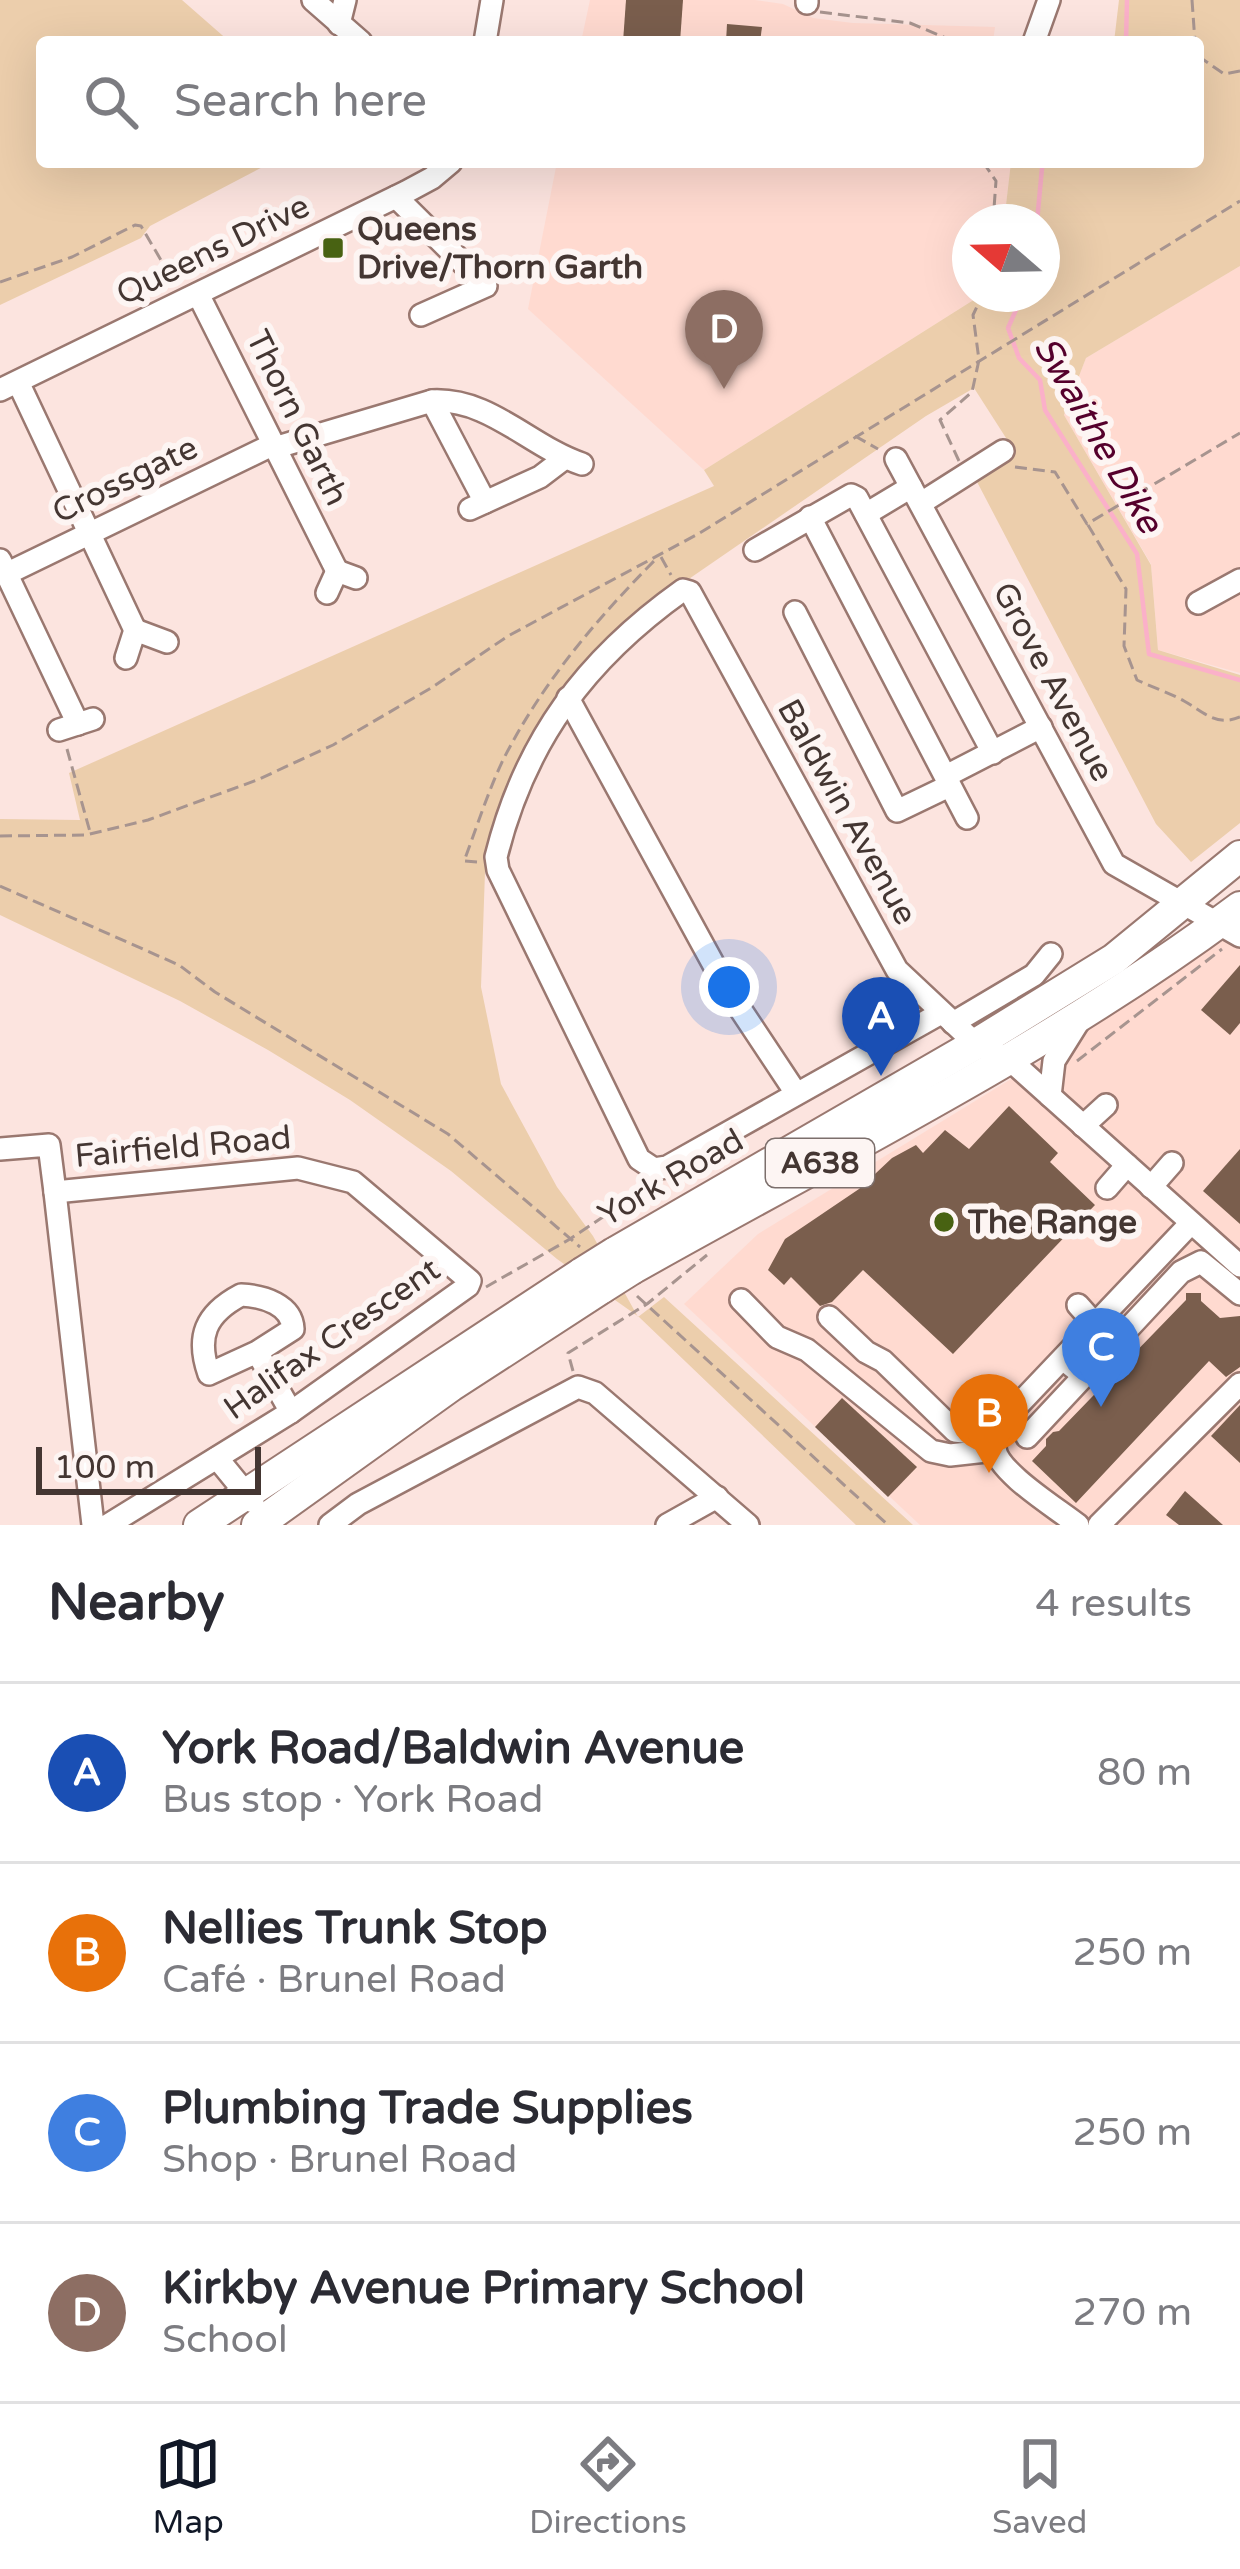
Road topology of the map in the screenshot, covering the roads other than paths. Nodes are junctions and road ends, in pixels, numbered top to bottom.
1 (313, 0) edge
2 (345, 0) edge
3 (492, 0) edge
4 (1049, 0) edge
5 (339, 23) junction
6 (1047, 31) edge
7 (354, 36) edge
8 (485, 36) edge
9 (444, 168) edge
10 (396, 197) junction
11 (191, 297) junction
12 (422, 315) dead end
13 (9, 386) edge
14 (432, 400) junction
15 (273, 447) junction
16 (1004, 451) road end
17 (896, 459) road end
18 (916, 495) junction
19 (866, 514) junction
20 (810, 517) junction
21 (90, 534) junction
22 (755, 550) dead end
23 (3, 567) edge
24 (1240, 580) edge
25 (327, 593) dead end
26 (1198, 604) dead end
27 (795, 612) dead end
28 (135, 630) junction
29 (167, 642) dead end
30 (126, 658) dead end
31 (568, 698) junction
32 (73, 726) road end
33 (1041, 727) junction
34 (993, 753) junction
35 (948, 781) junction
36 (968, 818) dead end
37 (1240, 856) edge
38 (1183, 905) junction
39 (1233, 922) edge
40 (1051, 954) dead end
41 (1083, 1015) junction
42 (957, 1027) junction
43 (1011, 1060) junction
44 (796, 1093) junction
45 (1050, 1096) junction
46 (1106, 1105) dead end
47 (1084, 1126) junction
48 (0, 1149) edge
49 (1172, 1163) dead end
50 (1127, 1166) junction
51 (1151, 1187) junction
52 (1107, 1188) dead end
53 (56, 1192) junction
54 (1191, 1223) junction
55 (1240, 1266) edge
56 (609, 1272) junction
57 (470, 1281) joint
58 (1240, 1294) edge
59 (741, 1300) dead end
60 (1078, 1305) dead end
61 (829, 1317) dead end
62 (1095, 1324) junction
63 (257, 1352) junction
64 (1063, 1359) junction
65 (1084, 1376) junction
66 (1240, 1384) edge
67 (291, 1412) junction
68 (1027, 1438) dead end
69 (996, 1443) junction
70 (217, 1458) junction
71 (245, 1496) junction
72 (717, 1497) junction
73 (270, 1522) edge
74 (93, 1525) edge
75 (108, 1525) edge
76 (199, 1525) edge
77 (330, 1525) edge
78 (668, 1525) edge
79 (748, 1525) edge
80 (1078, 1525) edge
81 (1099, 1525) edge

1 - 5 street
2 - 5 street
3 - 8 street
4 - 6 street
5 - 7 street
9 - 10 street, Queens Drive
10 - 11 street, Queens Drive
10 - 12 street
11 - 13 street, Queens Drive
11 - 15 street, Thorn Garth
13 - 21 street
14 - 14 street
14 - 15 street, Crossgate
15 - 21 street, Crossgate
15 - 25 street, Thorn Garth
16 - 18 street
17 - 18 street, Grove Avenue
18 - 19 street
18 - 33 street, Grove Avenue
19 - 20 street
19 - 34 street
20 - 22 street
20 - 35 street
21 - 23 street, Crossgate
21 - 28 street
23 - 32 street, Crossgate
24 - 26 street
27 - 35 street
28 - 29 street
28 - 30 street
31 - 42 street, Baldwin Avenue
31 - 44 street
31 - 44 street
33 - 34 street
33 - 38 street, Grove Avenue
34 - 35 street
35 - 36 street
37 - 38 highway, York Road / A638
38 - 39 street, Grove Avenue
38 - 42 highway, York Road / A638
39 - 41 highway, York Road / A638
40 - 42 street
41 - 43 highway, York Road / A638
41 - 45 street
42 - 43 street, Baldwin Avenue
42 - 44 street
42 - 56 highway, York Road / A638
43 - 45 street, Baldwin Avenue
43 - 56 highway, York Road / A638
45 - 47 street, Baldwin Avenue
46 - 47 street
47 - 50 street, Baldwin Avenue
48 - 53 street
49 - 51 street
50 - 51 street, Baldwin Avenue
50 - 52 street
51 - 54 street, Baldwin Avenue
53 - 57 street, Fairfield Road
53 - 74 street, Fairfield Road
54 - 55 street, Baldwin Avenue
54 - 62 street
56 - 71 highway, York Road / A638
56 - 73 highway, York Road / A638
57 - 67 street, Halifax Crescent
58 - 65 street
59 - 69 street
60 - 62 street
61 - 69 street
62 - 64 street
63 - 63 street
63 - 67 street
64 - 65 street
64 - 69 street
65 - 68 street
66 - 81 street
67 - 70 street, Halifax Crescent
69 - 80 street
70 - 71 street
70 - 75 street, Halifax Crescent
71 - 73 street
71 - 76 highway, York Road / A638
72 - 77 street
72 - 78 street
72 - 79 street

